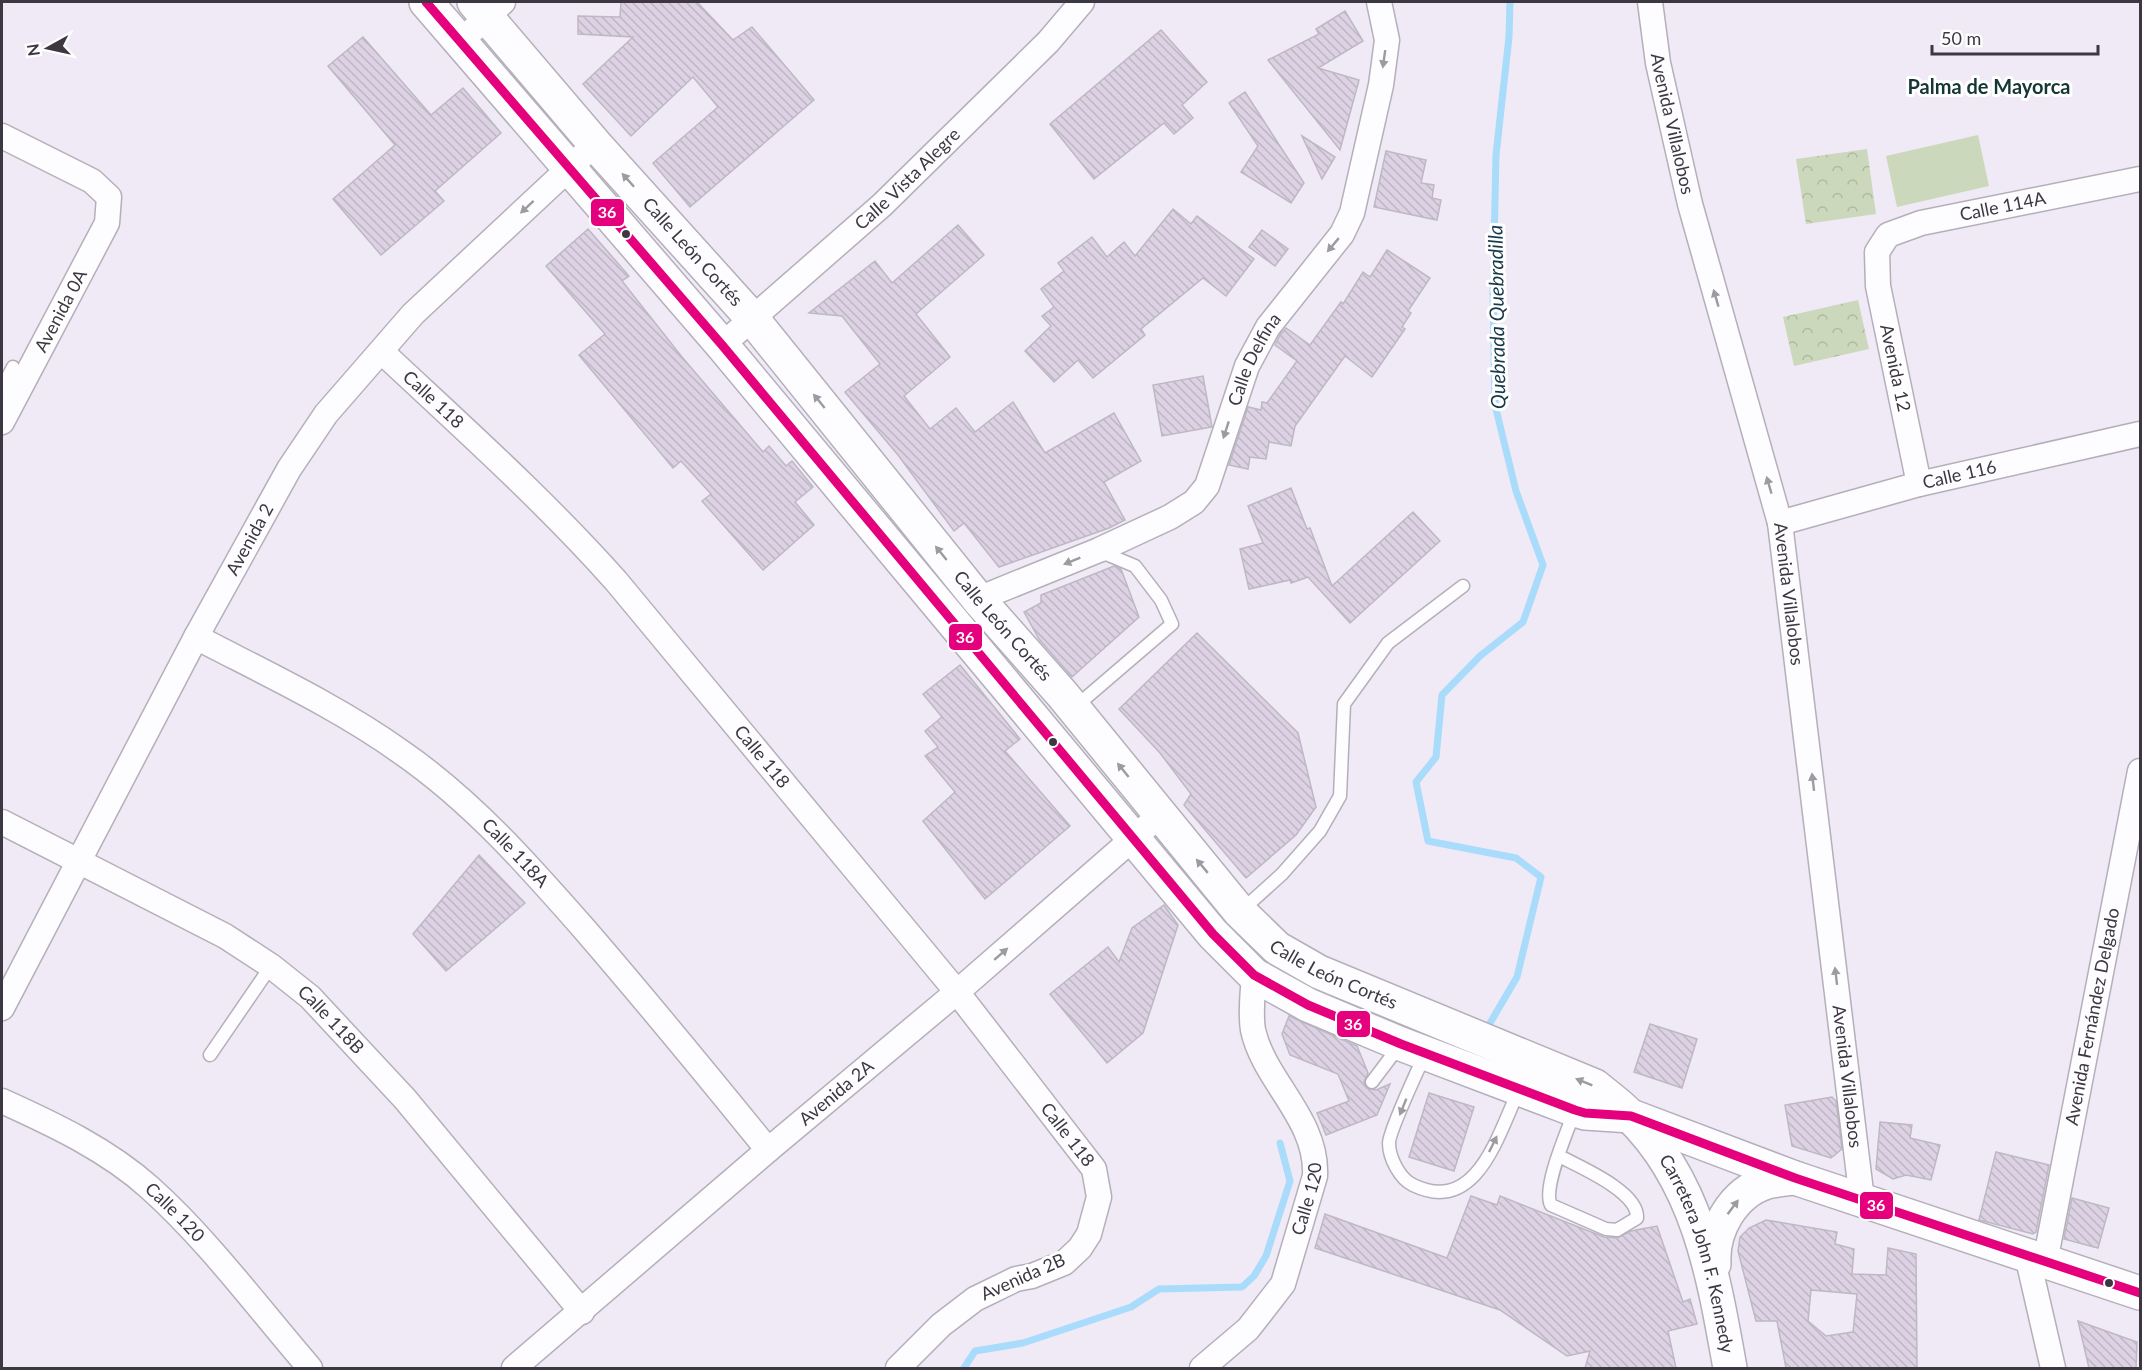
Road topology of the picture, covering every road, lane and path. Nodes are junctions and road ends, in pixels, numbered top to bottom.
1 (426, 2) edge
2 (1083, 2) edge
3 (1379, 2) edge
4 (1650, 2) edge
5 (489, 6) edge
6 (461, 41) junction
7 (2, 136) edge
8 (595, 144) junction
9 (570, 167) junction
10 (2140, 179) edge
11 (1877, 252) joint
12 (751, 317) junction
13 (722, 345) junction
14 (382, 352) junction
15 (13, 367) dead end
16 (2, 388) edge
17 (2, 422) edge
18 (2140, 434) edge
19 (1919, 484) junction
20 (1780, 524) junction
21 (1099, 550) junction
22 (1463, 586) dead end
23 (978, 599) junction
24 (196, 637) junction
25 (1073, 708) junction
26 (2140, 771) edge
27 (1160, 815) junction
28 (2, 822) edge
29 (1132, 838) junction
30 (77, 860) junction
31 (1240, 912) junction
32 (271, 966) junction
33 (1254, 975) junction
34 (957, 992) junction
35 (2, 1008) edge
36 (1413, 1048) junction
37 (210, 1055) dead end
38 (1372, 1082) dead end
39 (1520, 1088) junction
40 (2, 1101) edge
41 (1580, 1112) junction
42 (1631, 1116) junction
43 (768, 1150) junction
44 (1559, 1156) junction
45 (1795, 1178) junction
46 (1684, 1193) junction
47 (1099, 1197) joint
48 (1862, 1200) junction
49 (2036, 1258) junction
50 (1714, 1281) junction
51 (2140, 1293) edge
52 (582, 1312) junction
53 (310, 1368) edge
54 (514, 1368) edge
55 (898, 1368) edge
56 (1202, 1368) edge
57 (1730, 1368) edge
58 (2053, 1368) edge

1 - 6 main road, Calle León Cortés
2 - 12 street, Calle Vista Alegre
3 -> 21 street, Calle Delfina
20 -> 4 street, Avenida Villalobos
5 - 6 street
5 - 8 main road, Calle León Cortés
6 - 9 main road, Calle León Cortés
7 - 17 street, Avenida 0A
8 - 9 street, Avenida 2
12 -> 8 main road, Calle León Cortés
9 - 13 main road, Calle León Cortés
9 -> 14 street, Avenida 2
10 - 11 street, Calle 114A
11 - 19 street, Avenida 12
12 - 13 street, Calle Vista Alegre
23 -> 12 main road, Calle León Cortés
13 - 29 main road, Calle León Cortés
14 - 24 street, Avenida 2
14 - 34 street, Calle 118
15 - 16 lane
18 - 19 street, Calle 116
19 - 20 street, Calle 116
48 -> 20 street, Avenida Villalobos
21 -> 23 street, Calle Delfina
21 - 25 lane
22 - 31 lane
23 - 25 main road, Calle León Cortés
24 - 30 street, Avenida 2
24 - 43 street, Calle 118A
27 -> 25 main road, Calle León Cortés
26 - 49 street, Avenida Fernández Delgado
27 - 29 street, Avenida 2A
31 -> 27 main road, Calle León Cortés
28 - 30 street, Calle 118B
29 - 33 main road, Calle León Cortés
34 -> 29 street, Avenida 2A
30 - 32 street, Calle 118B
30 - 35 street, Avenida 2
42 -> 31 main road, Calle León Cortés
32 - 37 lane
32 - 52 street, Calle 118B
33 - 36 main road, Calle León Cortés
33 - 56 street, Calle 120
34 - 43 street, Avenida 2A
34 - 47 street, Calle 118
36 - 38 lane
36 - 39 main road, Calle León Cortés
36 -> 39 lane
39 - 41 main road, Calle León Cortés
40 - 53 street, Calle 120
41 - 42 main road, Calle León Cortés
41 - 44 lane
41 - 46 main road
42 - 45 main road, Calle León Cortés
42 - 46 main road, Carretera John F. Kennedy
43 - 52 street, Avenida 2A
44 - 44 lane
45 - 48 main road, Calle León Cortés
50 -> 45 main road
46 - 50 main road, Carretera John F. Kennedy
47 - 55 street, Avenida 2B
48 - 49 main road, Calle León Cortés
49 - 51 main road, Calle León Cortés
49 - 58 street, Avenida Fernández Delgado
50 - 57 main road, Carretera John F. Kennedy
52 - 54 street, Avenida 2A

